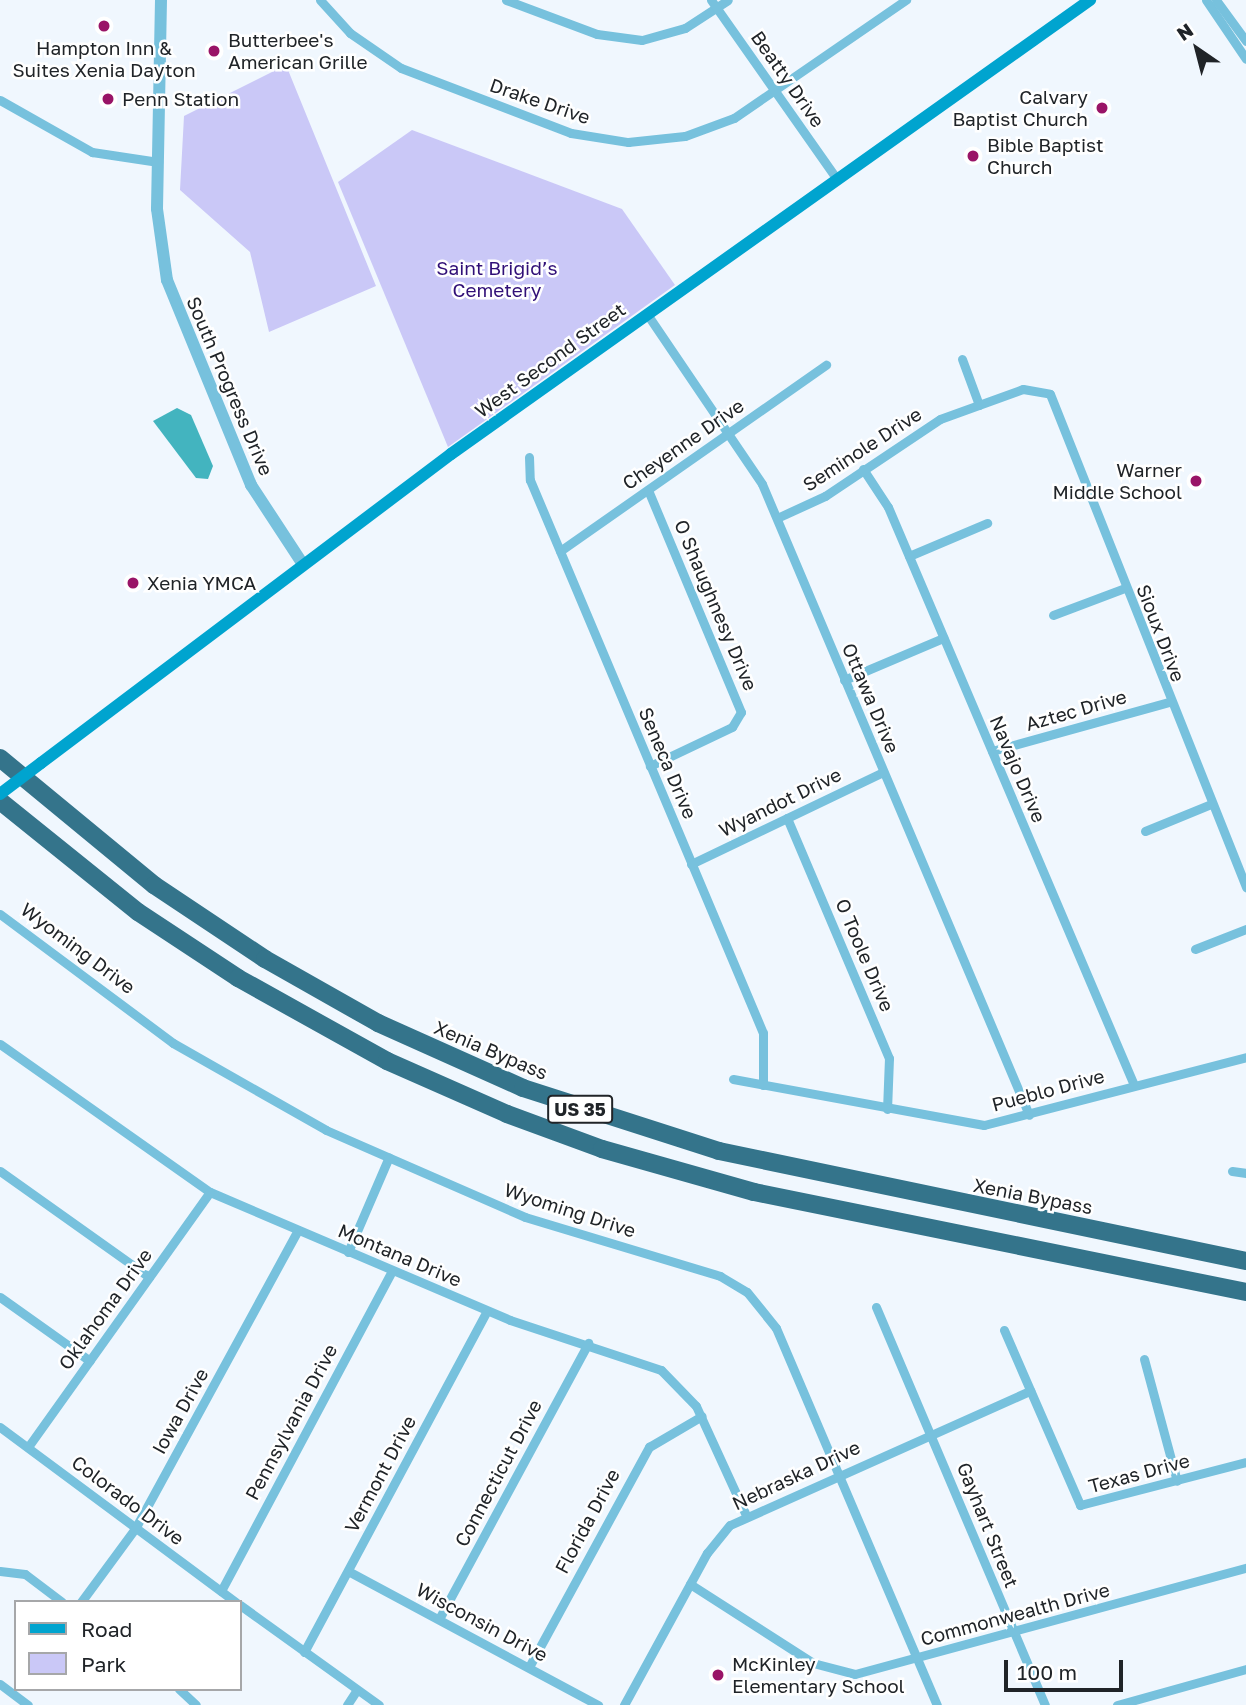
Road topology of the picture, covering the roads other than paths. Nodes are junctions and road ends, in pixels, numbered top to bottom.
1 (161, 0) edge
2 (320, 0) edge
3 (506, 0) edge
4 (728, 0) edge
5 (906, 0) edge
6 (1090, 0) edge
7 (1206, 0) edge
8 (1216, 0) edge
9 (714, 4) edge
10 (1246, 41) edge
11 (1246, 60) edge
12 (775, 92) junction
13 (0, 100) edge
14 (158, 162) junction
15 (836, 178) junction
16 (647, 314) junction
17 (962, 359) dead end
18 (826, 365) dead end
19 (1047, 391) joint
20 (979, 405) junction
21 (729, 433) junction
22 (529, 457) dead end
23 (863, 469) junction
24 (648, 490) junction
25 (776, 518) junction
26 (987, 523) dead end
27 (560, 551) junction
28 (909, 556) junction
29 (302, 563) junction
30 (1125, 588) junction
31 (1053, 615) dead end
32 (943, 638) junction
33 (844, 681) junction
34 (1169, 702) junction
35 (992, 751) junction
36 (0, 758) edge
37 (650, 766) junction
38 (883, 772) junction
39 (0, 794) edge
40 (0, 801) edge
41 (1211, 804) junction
42 (787, 818) junction
43 (1145, 831) dead end
44 (691, 864) junction
45 (1246, 887) edge
46 (0, 914) edge
47 (1246, 929) edge
48 (1195, 949) dead end
49 (0, 1044) edge
50 (1246, 1057) edge
51 (733, 1079) dead end
52 (763, 1085) junction
53 (1135, 1085) junction
54 (887, 1109) junction
55 (1029, 1115) junction
56 (389, 1157) junction
57 (0, 1171) edge
58 (1231, 1171) dead end
59 (1246, 1173) edge
60 (210, 1192) junction
61 (298, 1230) junction
62 (348, 1252) junction
63 (1246, 1258) edge
64 (392, 1271) junction
65 (149, 1278) junction
66 (1246, 1294) edge
67 (0, 1297) edge
68 (877, 1307) dead end
69 (487, 1311) junction
70 (1004, 1330) dead end
71 (588, 1343) junction
72 (1144, 1359) dead end
73 (90, 1361) junction
74 (1030, 1391) junction
75 (702, 1416) junction
76 (0, 1427) edge
77 (932, 1434) junction
78 (28, 1447) junction
79 (1246, 1462) edge
80 (838, 1474) junction
81 (1177, 1481) junction
82 (746, 1515) junction
83 (136, 1528) junction
84 (1246, 1568) edge
85 (0, 1571) edge
86 (348, 1571) junction
87 (690, 1584) junction
88 (221, 1591) junction
89 (59, 1600) edge
90 (82, 1600) edge
91 (234, 1600) edge
92 (242, 1606) edge
93 (439, 1619) junction
94 (1013, 1633) junction
95 (304, 1652) junction
96 (918, 1659) junction
97 (528, 1667) junction
98 (1246, 1669) edge
99 (0, 1684) edge
100 (180, 1691) edge
101 (356, 1691) junction
102 (1149, 1701) edge
103 (29, 1705) edge
104 (196, 1705) edge
105 (346, 1705) edge
106 (379, 1705) edge
107 (598, 1705) edge
108 (624, 1705) edge
109 (937, 1705) edge
110 (1045, 1705) edge
111 (1117, 1705) edge

1 - 14 street, South Progress Drive
2 - 12 street, Drake Drive
3 - 9 street
4 - 9 street
5 - 12 street, Drake Drive
6 - 15 main road, West Second Street
7 - 11 street
8 - 10 street
9 - 12 street, Beatty Drive
12 - 15 street, Beatty Drive
13 - 14 street
14 - 29 street, South Progress Drive
15 - 16 main road, West Second Street
16 - 21 street, Ottawa Drive
16 - 29 main road, West Second Street
17 - 20 street
18 - 21 street, Cheyenne Drive
19 - 20 street, Seminole Drive
19 - 30 street, Sioux Drive
20 - 23 street, Seminole Drive
21 - 24 street, Cheyenne Drive
21 - 25 street, Ottawa Drive
22 - 27 street, Seneca Drive
23 - 25 street, Seminole Drive
23 - 28 street, Navajo Drive
24 - 27 street, Cheyenne Drive
24 - 37 street, O Shaughnesy Drive
25 - 33 street, Ottawa Drive
26 - 28 street
27 - 37 street, Seneca Drive
28 - 32 street, Navajo Drive
29 - 39 main road, West Second Street, bridge
30 - 31 street
30 - 34 street, Sioux Drive
32 - 33 street
32 - 35 street, Navajo Drive
33 - 38 street, Ottawa Drive
34 - 35 street, Aztec Drive
34 - 41 street, Sioux Drive
35 - 53 street, Navajo Drive
36 - 63 highway, Xenia Bypass / US 35
37 - 44 street, Seneca Drive
38 - 42 street, Wyandot Drive
38 - 55 street, Ottawa Drive
40 - 66 highway, US 35
41 - 43 street
41 - 45 street, Sioux Drive
42 - 44 street, Wyandot Drive
42 - 54 street, O Toole Drive
44 - 52 street, Seneca Drive
46 - 56 street, Wyoming Drive
47 - 48 street
49 - 60 street, Montana Drive
50 - 53 street, Pueblo Drive
51 - 52 street, Pueblo Drive
52 - 54 street, Pueblo Drive
53 - 55 street, Pueblo Drive
54 - 55 street, Pueblo Drive
56 - 62 street
56 - 80 street, Wyoming Drive
57 - 65 street
58 - 59 street
60 - 61 street, Montana Drive
60 - 65 street, Oklahoma Drive
61 - 62 street, Montana Drive
61 - 83 street, Iowa Drive
62 - 64 street, Montana Drive
64 - 69 street, Montana Drive
64 - 88 street, Pennsylvania Drive
65 - 73 street, Oklahoma Drive
67 - 73 street
68 - 77 street, Gayhart Street
69 - 71 street, Montana Drive
69 - 86 street, Vermont Drive
70 - 74 street
71 - 75 street, Montana Drive
71 - 93 street, Connecticut Drive
72 - 81 street
73 - 78 street, Oklahoma Drive
74 - 77 street, Nebraska Drive
74 - 81 street, Texas Drive
75 - 82 street, Montana Drive
75 - 97 street, Florida Drive
76 - 78 street, Colorado Drive
77 - 80 street, Nebraska Drive
77 - 94 street, Gayhart Street
78 - 83 street, Colorado Drive
79 - 81 street, Texas Drive
80 - 82 street, Nebraska Drive
80 - 96 street, Wyoming Drive
82 - 87 street, Nebraska Drive
83 - 88 street, Colorado Drive
83 - 90 street, Iowa Drive
84 - 94 street, Commonwealth Drive
85 - 89 street
86 - 93 street, Wisconsin Drive
86 - 95 street, Vermont Drive
87 - 96 street, Commonwealth Drive
87 - 108 street, Nebraska Drive
88 - 91 street, Colorado Drive
92 - 95 street, Colorado Drive
93 - 97 street, Wisconsin Drive
94 - 96 street, Commonwealth Drive
94 - 110 street, Gayhart Street
95 - 101 street, Colorado Drive
96 - 109 street, Wyoming Drive
97 - 107 street, Wisconsin Drive
98 - 102 street
99 - 103 street
100 - 104 street
101 - 105 street
101 - 106 street, Colorado Drive
102 - 111 street

